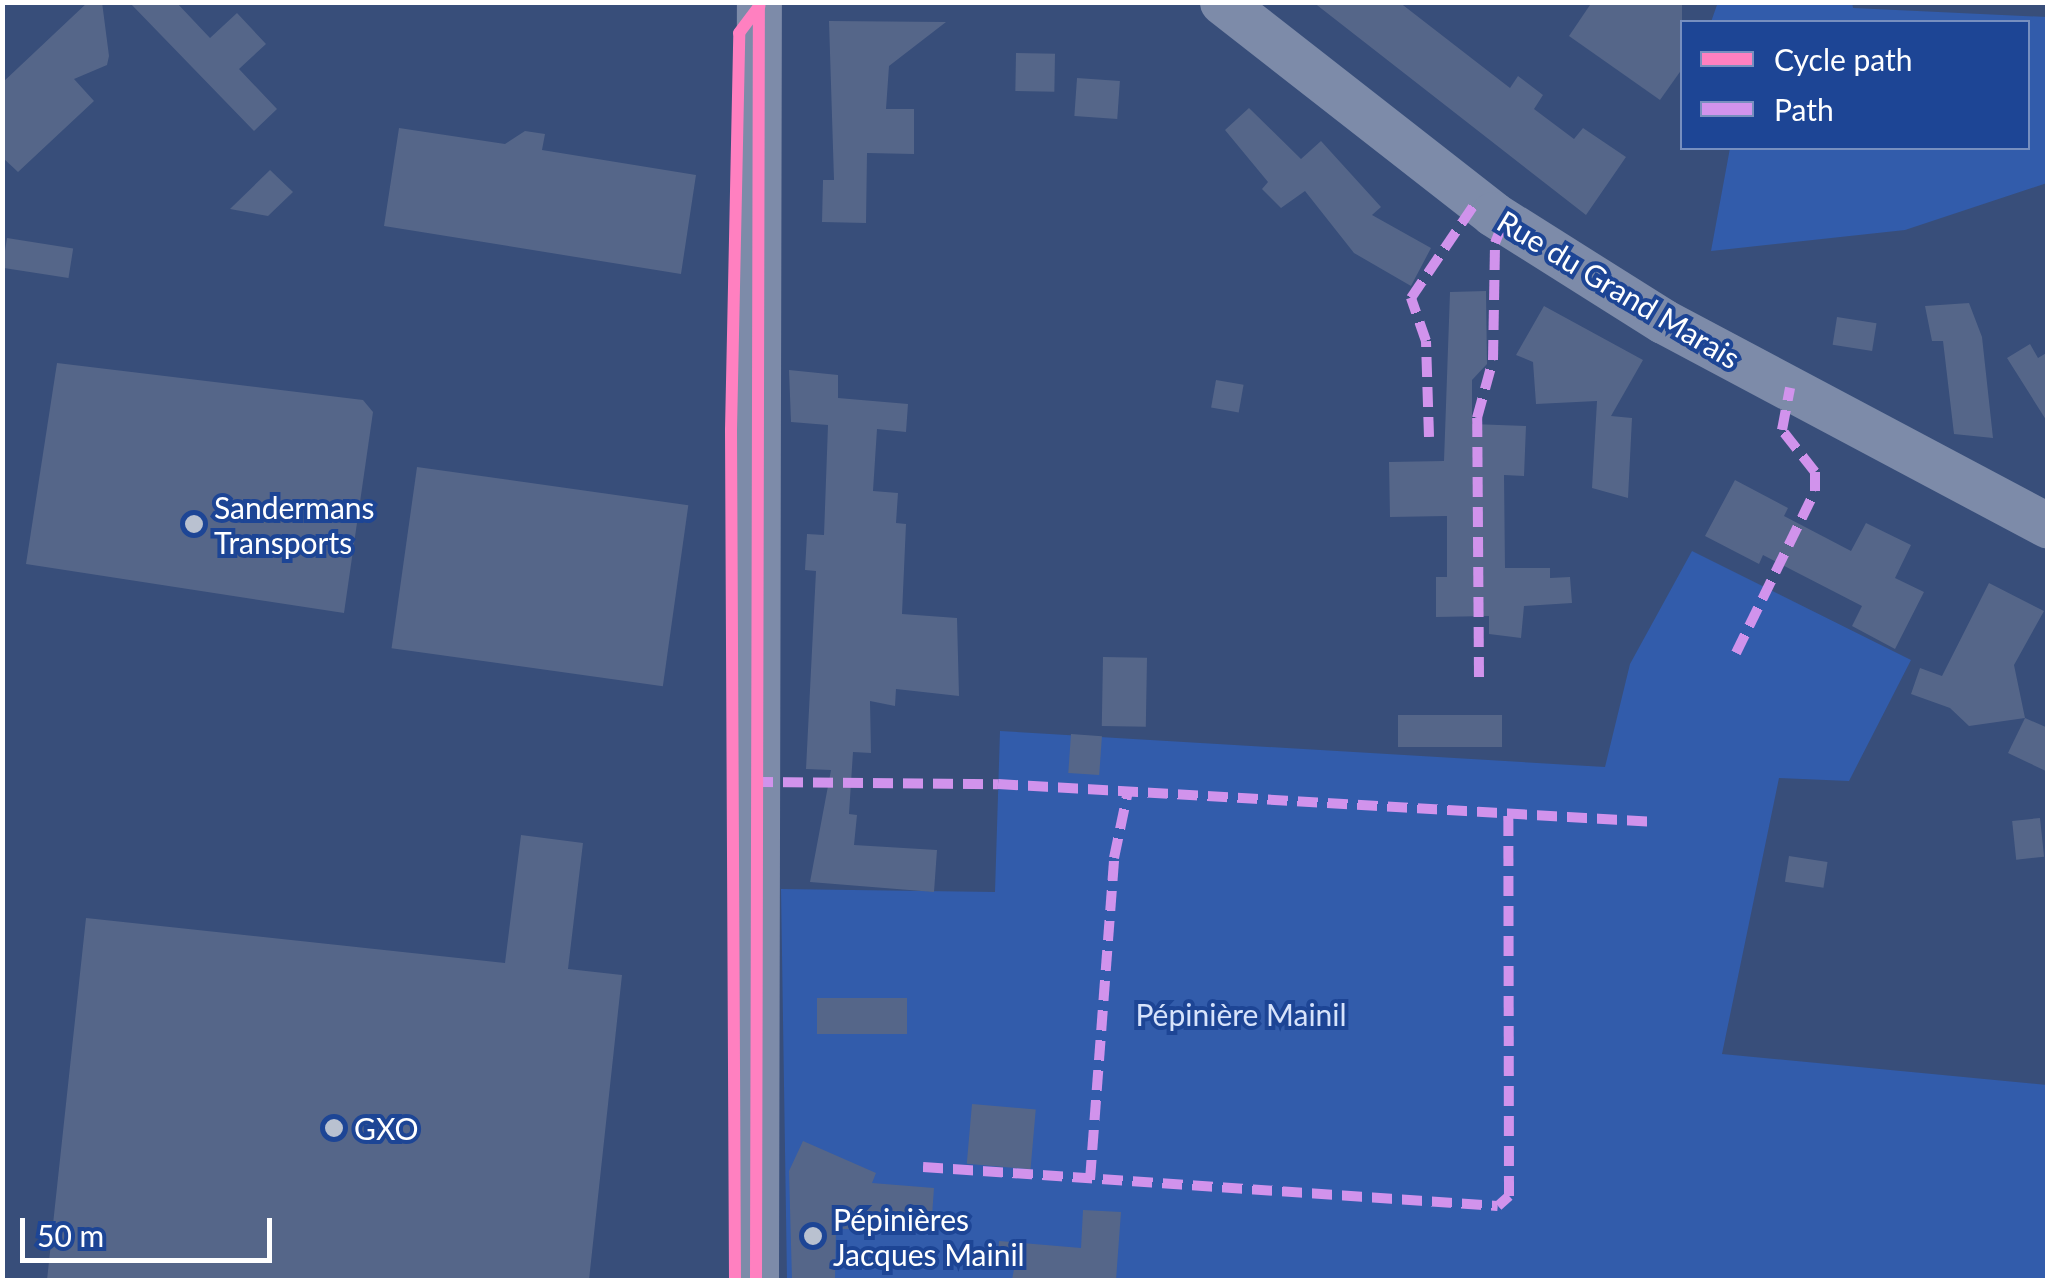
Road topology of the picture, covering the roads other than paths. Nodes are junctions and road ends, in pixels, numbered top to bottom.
1 (758, 2) edge
2 (1222, 2) edge
3 (2048, 526) edge
4 (756, 1280) edge

1 - 4 main road
2 - 3 main road, Rue du Grand Marais

